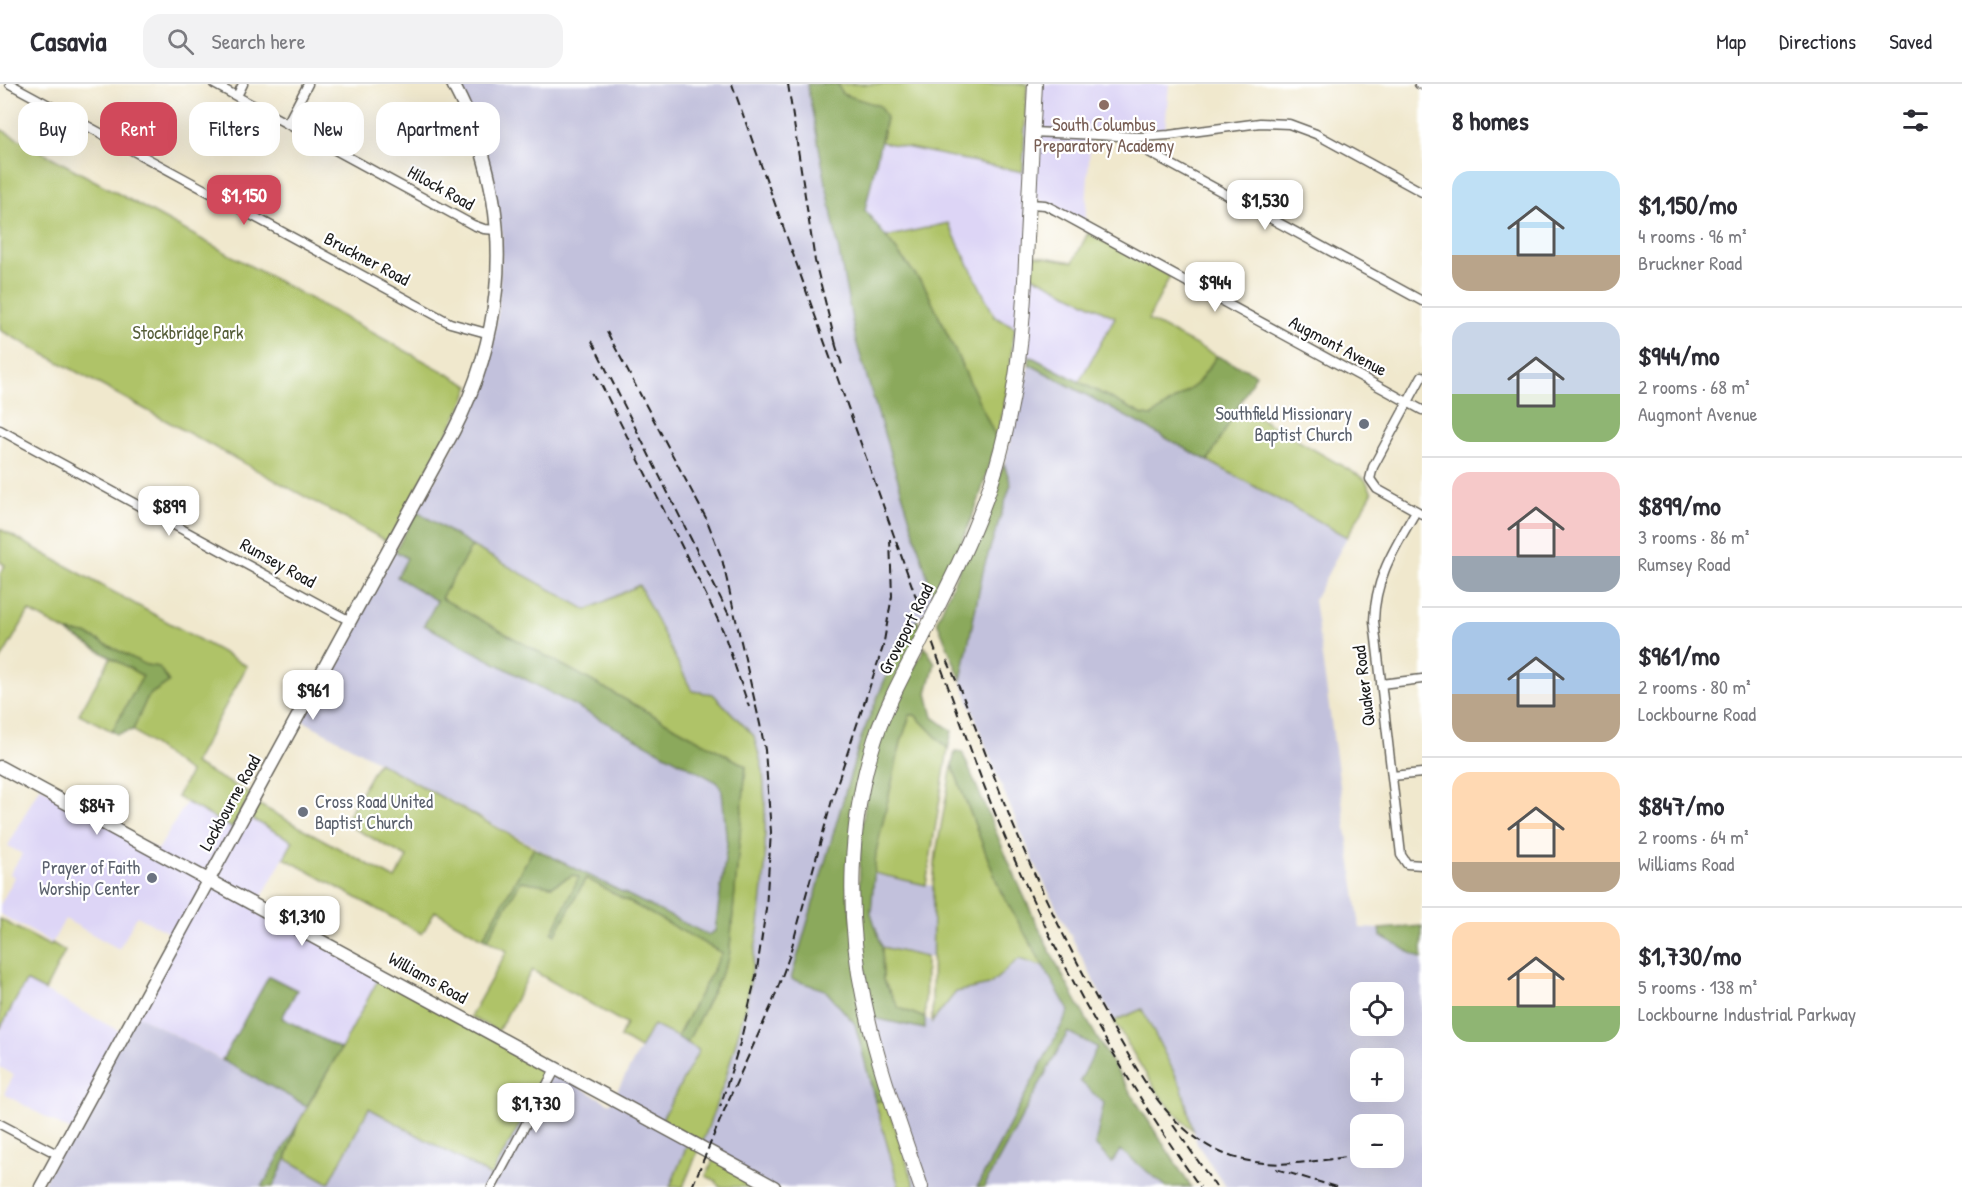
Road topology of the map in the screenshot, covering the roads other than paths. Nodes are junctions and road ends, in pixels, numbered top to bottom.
1 (10, 84) edge
2 (214, 84) edge
3 (243, 84) edge
4 (308, 84) edge
5 (453, 84) edge
6 (1035, 84) edge
7 (237, 96) junction
8 (286, 124) junction
9 (1032, 132) junction
10 (1120, 137) junction
11 (1422, 192) edge
12 (1029, 204) junction
13 (496, 230) junction
14 (1422, 302) edge
15 (490, 334) junction
16 (1422, 376) edge
17 (1408, 402) junction
18 (1422, 410) edge
19 (0, 430) edge
20 (1419, 512) edge
21 (350, 621) junction
22 (1422, 679) edge
23 (1381, 684) junction
24 (0, 767) edge
25 (1422, 773) edge
26 (1392, 776) junction
27 (1422, 865) edge
28 (208, 879) junction
29 (556, 1068) junction
30 (0, 1124) edge
31 (58, 1155) junction
32 (41, 1187) edge
33 (492, 1187) edge
34 (774, 1187) edge
35 (921, 1187) edge

1 - 15 street, Bruckner Road
2 - 7 street, Hilock Road
3 - 7 street
4 - 8 street
5 - 13 street, Lockbourne Road
6 - 9 main road, Groveport Road
7 - 8 street, Hilock Road
8 - 13 street, Hilock Road
9 - 10 street
9 - 12 main road, Groveport Road
10 - 11 street
10 - 14 street
12 - 17 street, Augmont Avenue
12 - 35 main road, Groveport Road, bridge
13 - 15 street, Lockbourne Road
15 - 21 street, Lockbourne Road
16 - 17 street
17 - 18 street, Augmont Avenue
17 - 20 street
19 - 21 street, Rumsey Road
20 - 23 street, Quaker Road
21 - 28 street, Lockbourne Road
22 - 23 street
23 - 26 street, Quaker Road
24 - 28 street, Williams Road
25 - 26 street
26 - 27 street, Quaker Road
28 - 29 street, Williams Road
28 - 31 street, Lockbourne Road
29 - 33 street
29 - 34 street, Williams Road
30 - 31 street
31 - 32 street, Lockbourne Road

